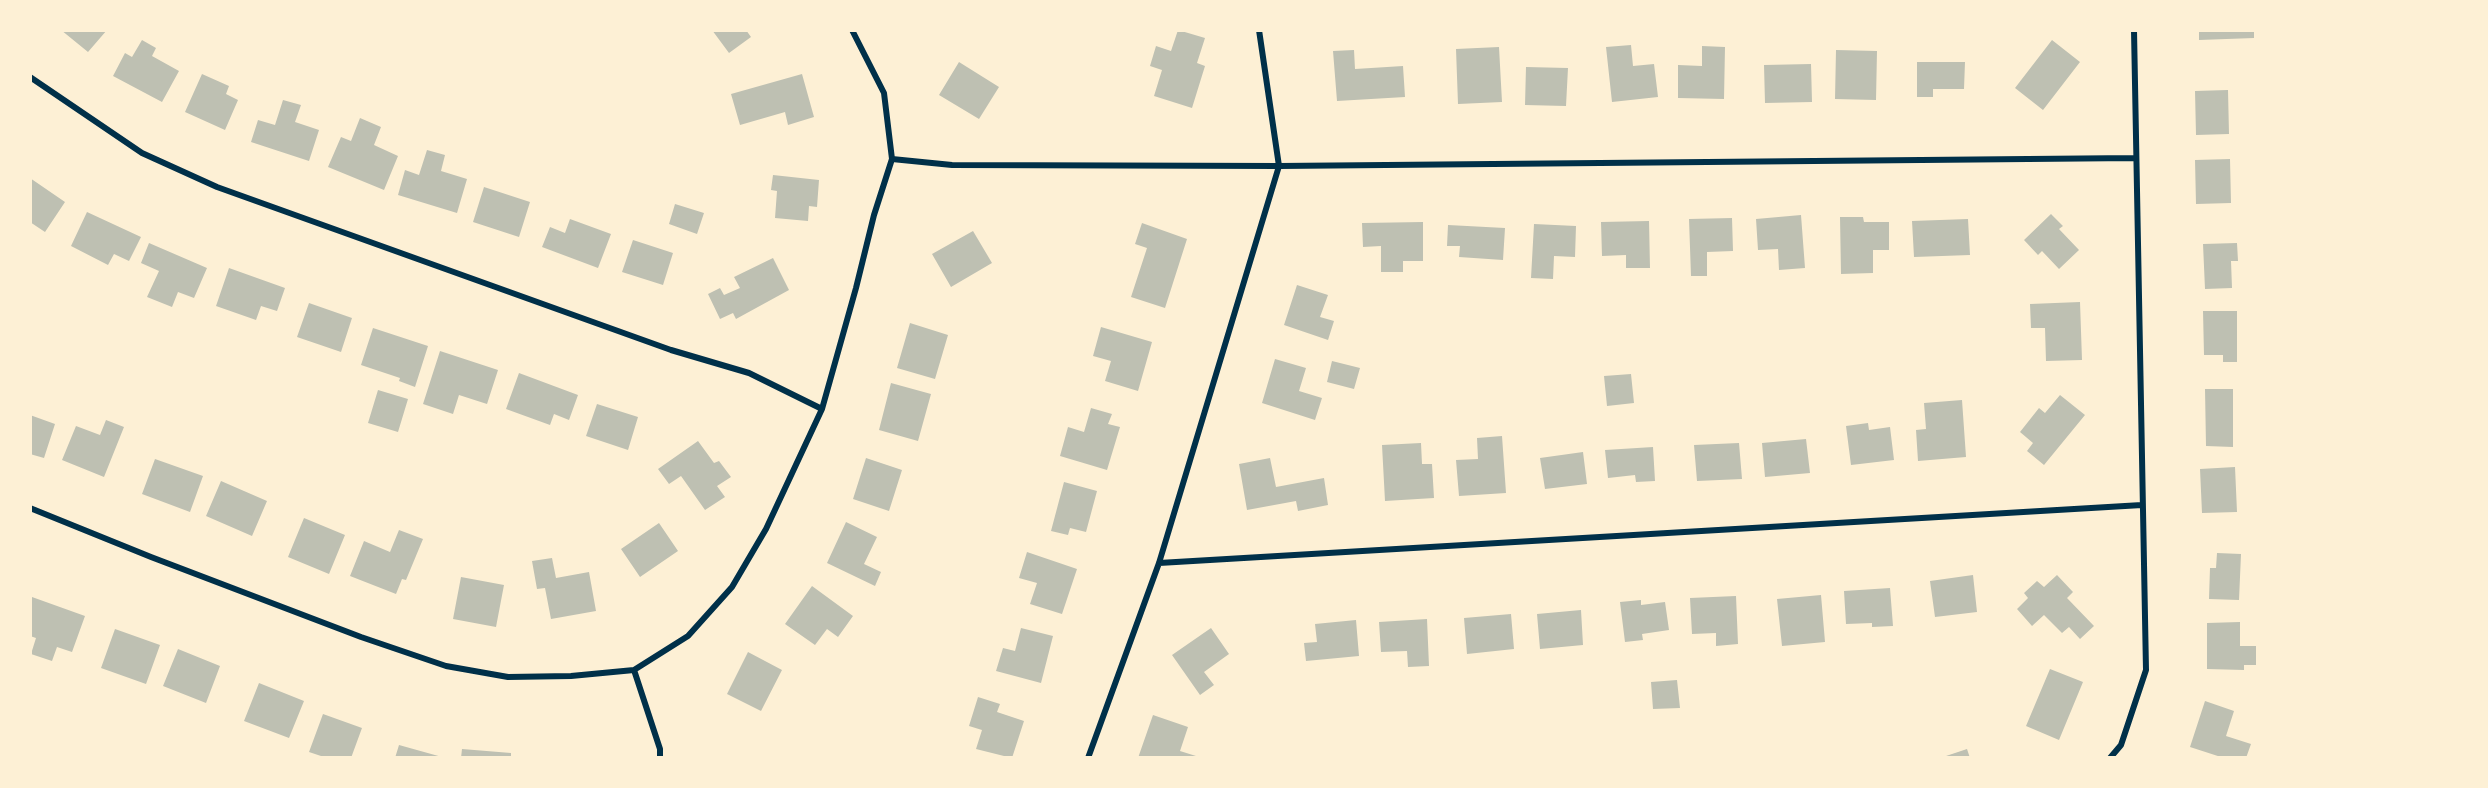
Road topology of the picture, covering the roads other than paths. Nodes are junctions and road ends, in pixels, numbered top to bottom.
1 (852, 30) edge
2 (1259, 30) edge
3 (2134, 30) edge
4 (30, 77) edge
5 (2135, 158) junction
6 (892, 159) junction
7 (1279, 166) junction
8 (822, 409) junction
9 (2142, 505) junction
10 (30, 508) edge
11 (1158, 563) junction
12 (634, 670) junction
13 (660, 758) edge
14 (1088, 758) edge
15 (2110, 758) edge

1 - 6 street
2 - 7 street
3 - 5 street
4 - 8 street
5 - 7 street
5 - 9 street
6 - 7 street
6 - 8 street
7 - 11 street
8 - 12 street
9 - 11 street
9 - 15 street
10 - 12 street
11 - 14 street
12 - 13 street

